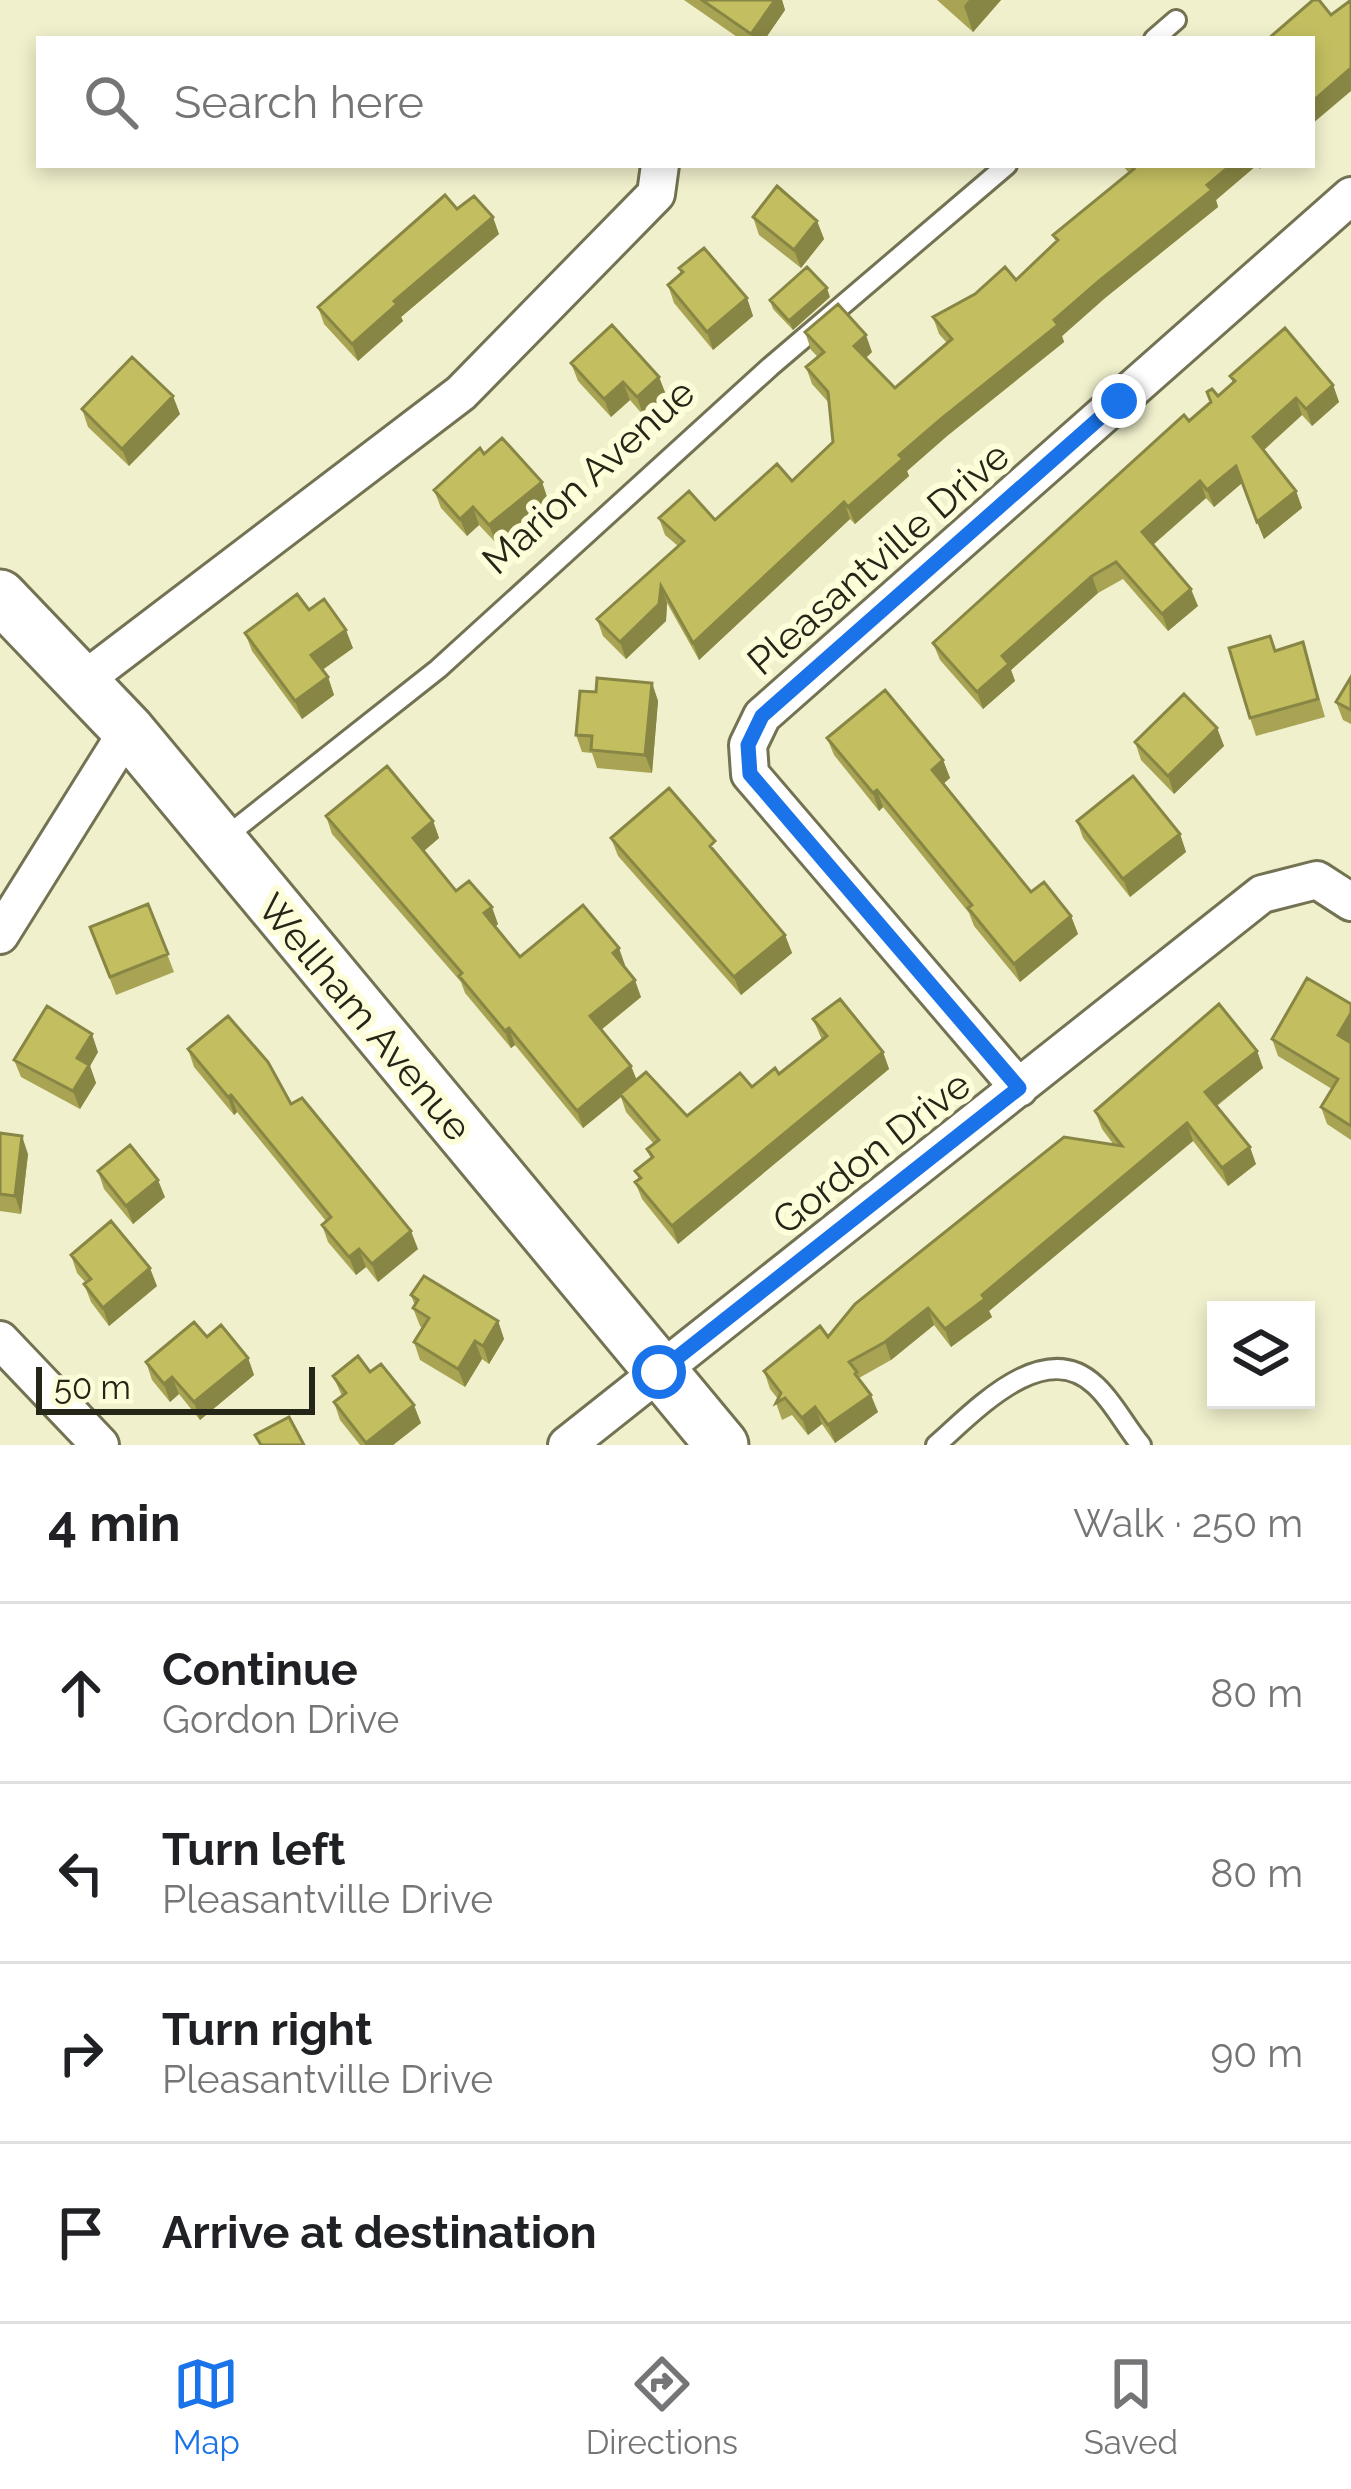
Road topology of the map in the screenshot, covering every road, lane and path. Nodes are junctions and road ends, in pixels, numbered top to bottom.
1 (1176, 20) dead end
2 (1157, 36) edge
3 (660, 168) edge
4 (1003, 168) edge
5 (1351, 196) edge
6 (0, 596) edge
7 (84, 680) junction
8 (128, 730) junction
9 (220, 842) junction
10 (1351, 902) edge
11 (0, 934) edge
12 (1019, 1088) junction
13 (0, 1340) edge
14 (659, 1372) junction
15 (100, 1445) edge
16 (567, 1445) edge
17 (722, 1445) edge
18 (936, 1445) edge
19 (1141, 1445) edge

1 - 2 lane
3 - 7 street
4 - 9 lane, Marion Avenue
5 - 12 street, Pleasantville Drive
6 - 7 street, Wellham Avenue
7 - 8 street, Wellham Avenue
8 - 9 street, Wellham Avenue
8 - 11 street
9 - 14 street, Wellham Avenue
10 - 12 street, Gordon Drive
12 - 14 street, Gordon Drive
13 - 15 street
14 - 16 street, Gordon Drive
14 - 17 street, Wellham Avenue
18 - 19 lane

